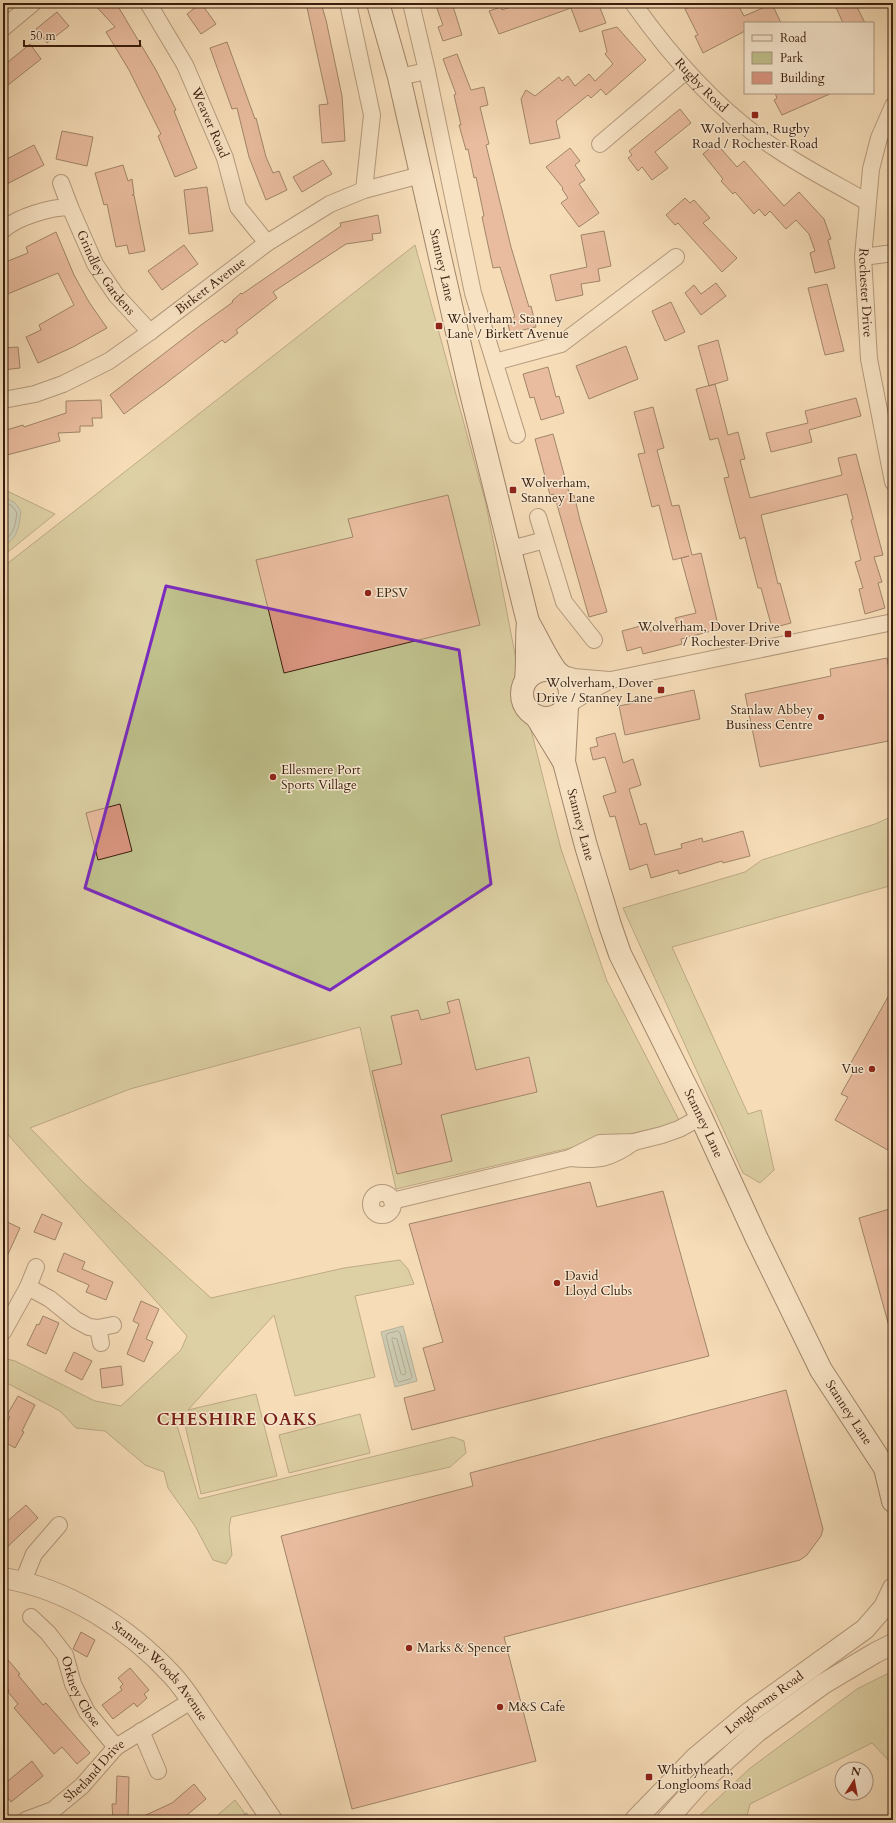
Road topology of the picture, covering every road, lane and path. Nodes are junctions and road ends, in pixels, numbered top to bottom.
1 (33, 3) edge
2 (148, 3) edge
3 (348, 3) edge
4 (378, 3) edge
5 (411, 3) edge
6 (633, 3) edge
7 (3, 28) edge
8 (428, 71) junction
9 (686, 71) junction
10 (399, 77) junction
11 (893, 106) edge
12 (600, 144) dead end
13 (421, 175) junction
14 (61, 183) dead end
15 (364, 190) junction
16 (867, 202) junction
17 (70, 207) junction
18 (3, 230) edge
19 (267, 243) junction
20 (893, 253) edge
21 (676, 257) dead end
22 (863, 257) junction
23 (150, 332) junction
24 (495, 362) junction
25 (3, 400) edge
26 (518, 435) dead end
27 (893, 482) edge
28 (538, 517) dead end
29 (545, 540) junction
30 (511, 549) junction
31 (528, 622) junction
32 (893, 622) edge
33 (594, 640) dead end
34 (558, 673) junction
35 (526, 680) junction
36 (611, 680) junction
37 (567, 706) junction
38 (536, 716) junction
39 (564, 762) junction
40 (701, 1117) junction
41 (392, 1201) dead end
42 (36, 1267) dead end
43 (28, 1287) junction
44 (3, 1332) edge
45 (104, 1332) dead end
46 (889, 1470) edge
47 (893, 1501) edge
48 (59, 1525) dead end
49 (3, 1578) edge
50 (23, 1581) junction
51 (893, 1588) edge
52 (31, 1617) dead end
53 (893, 1644) edge
54 (192, 1701) junction
55 (140, 1731) junction
56 (116, 1747) junction
57 (158, 1772) dead end
58 (26, 1820) edge
59 (272, 1820) edge
60 (635, 1820) edge
61 (666, 1820) edge

1 - 7 street
2 - 19 street, Weaver Road
3 - 15 street
4 - 10 main road, Stanney Lane
5 - 8 street
6 - 9 street, Rugby Road
8 - 10 street
8 - 24 street
9 - 12 street
9 - 16 street, Rugby Road
10 - 13 main road, Stanney Lane
11 - 16 street, Rochester Drive
13 - 15 street, Birkett Avenue
13 - 30 main road, Stanney Lane
14 - 17 street, Grindley Gardens
15 - 19 street, Birkett Avenue
16 - 22 street, Rochester Drive
17 - 18 street
17 - 23 street, Grindley Gardens
19 - 23 street, Birkett Avenue
20 - 22 street
21 - 24 street
22 - 27 street, Rochester Drive
23 - 25 street, Birkett Avenue
24 - 26 street
28 - 29 street
29 - 30 street
29 - 33 street
30 - 31 main road, Stanney Lane
31 - 34 main road, Stanney Lane
31 - 35 main road, Stanney Lane
32 - 36 street
34 - 35 main road
34 - 36 street
34 - 37 main road
35 - 38 main road
36 - 37 street
37 - 38 main road
37 - 39 main road, Stanney Lane
38 - 39 main road, Stanney Lane
39 - 40 main road, Stanney Lane
40 - 41 street
40 - 46 main road, Stanney Lane
42 - 43 street
43 - 44 street
43 - 45 street
46 - 47 main road, Stanney Lane
48 - 50 street
49 - 50 street, Stanney Woods Avenue
50 - 54 street, Stanney Woods Avenue
51 - 60 street, Longlooms Road
52 - 56 street, Orkney Close
53 - 61 street, Longlooms Road
54 - 55 street, Shetland Drive
54 - 59 street, Stanney Woods Avenue
55 - 56 street, Shetland Drive
55 - 57 street, Shetland Drive
56 - 58 street, Shetland Drive

